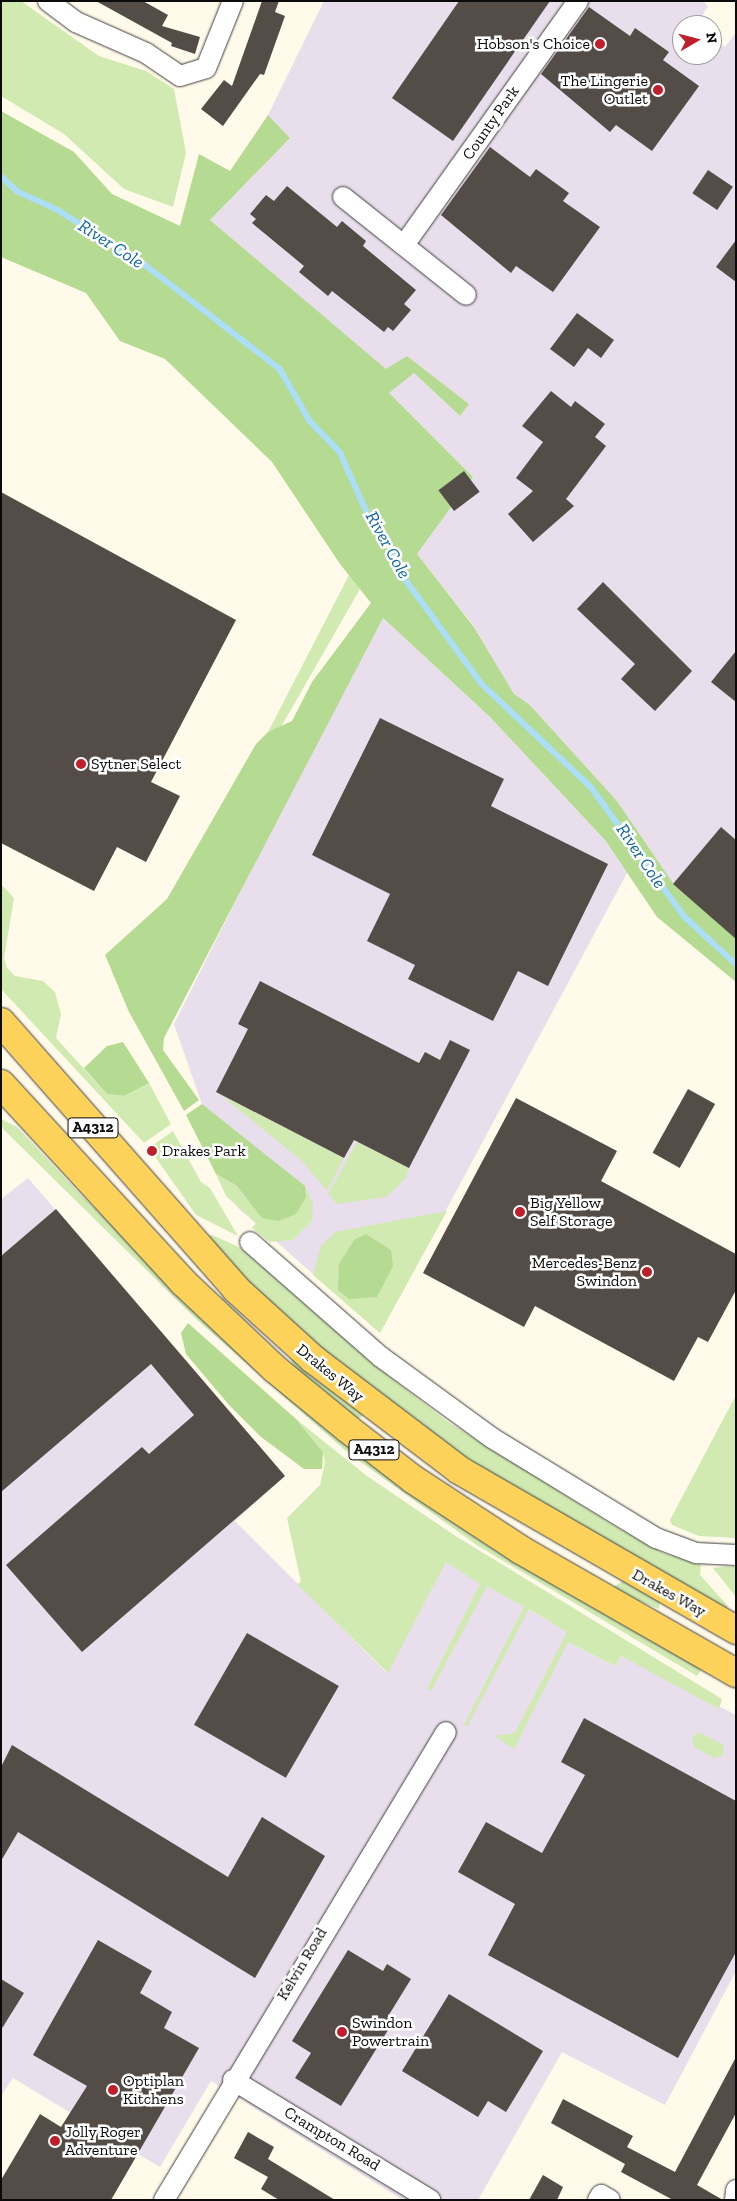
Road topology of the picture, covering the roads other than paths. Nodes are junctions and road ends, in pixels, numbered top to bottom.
1 (48, 1) edge
2 (233, 1) edge
3 (578, 1) edge
4 (343, 197) dead end
5 (404, 245) junction
6 (466, 296) dead end
7 (1, 1022) edge
8 (1, 1050) edge
9 (8, 1092) edge
10 (250, 1242) dead end
11 (736, 1555) edge
12 (736, 1630) edge
13 (736, 1673) edge
14 (446, 1732) dead end
15 (233, 2080) junction
16 (736, 2190) edge
17 (164, 2200) edge
18 (430, 2200) edge
19 (598, 2200) edge
20 (610, 2200) edge
21 (735, 2200) edge

1 - 2 street
3 - 5 street, County Park
4 - 5 street
5 - 6 street
7 - 12 main road, Drakes Way / A4312
8 - 9 main road
9 - 13 main road, Drakes Way / A4312
10 - 11 street
14 - 15 street, Kelvin Road
15 - 17 street, Kelvin Road
15 - 18 street, Crampton Road
16 - 21 street
19 - 20 street

